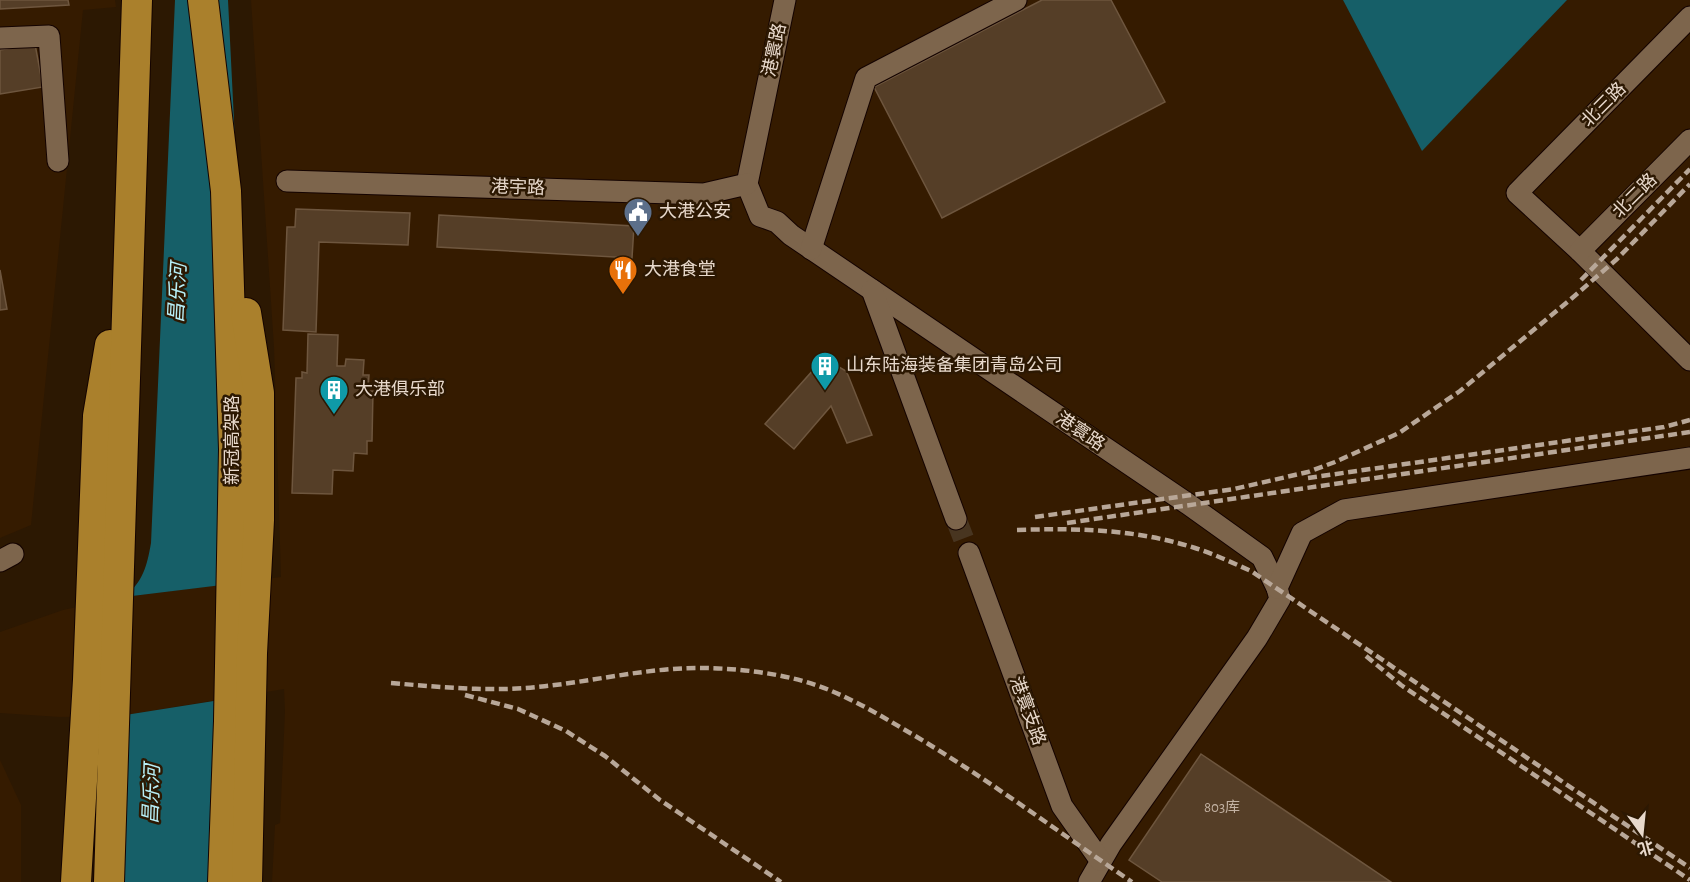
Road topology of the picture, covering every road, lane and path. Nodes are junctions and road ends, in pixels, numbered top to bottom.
1 (137, 0) edge
2 (203, 0) edge
3 (785, 0) edge
4 (1016, 0) edge
5 (1690, 17) edge
6 (0, 38) edge
7 (1690, 140) edge
8 (58, 161) dead end
9 (287, 181) dead end
10 (747, 184) junction
11 (226, 191) junction
12 (129, 236) junction
13 (811, 249) junction
14 (1580, 251) junction
15 (872, 290) junction
16 (1690, 360) edge
17 (1690, 458) edge
18 (956, 519) tunnel mouth
19 (969, 553) tunnel mouth
20 (1277, 588) junction
21 (106, 726) dead end
22 (1100, 861) junction
23 (76, 882) edge
24 (100, 882) edge
25 (109, 882) edge
26 (223, 882) edge
27 (247, 882) edge
28 (1089, 882) edge

1 - 12 highway
2 - 11 highway, 新冠高架路
3 - 10 street, 港寰路
4 - 13 street
5 - 14 street, 北三路
6 - 8 street
7 - 14 street, 北二路
9 - 10 street, 港宇路
10 - 13 street, 港寰路
11 - 26 highway, 新冠高架路
11 - 27 highway
12 - 23 highway
12 - 25 highway
13 - 15 street, 港寰路
14 - 16 street
15 - 18 street
15 - 20 street, 港寰路
17 - 20 street
19 - 22 street, 港寰支路
20 - 22 street
21 - 24 street
22 - 28 street

